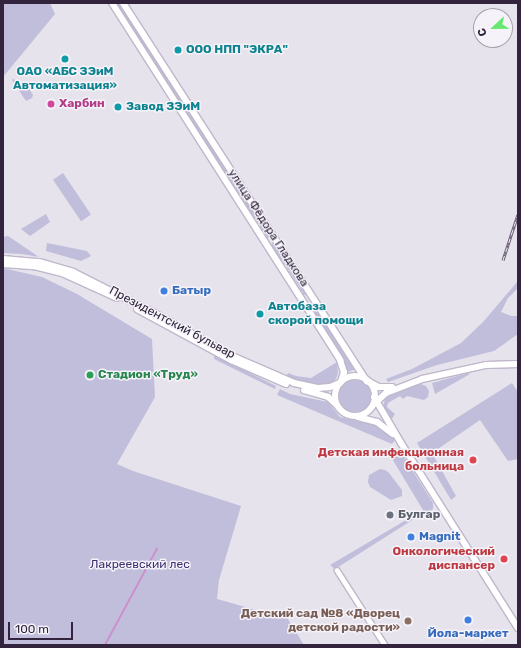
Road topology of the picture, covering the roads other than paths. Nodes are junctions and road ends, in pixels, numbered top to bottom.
1 (112, 3) edge
2 (123, 3) edge
3 (169, 74) junction
4 (161, 80) junction
5 (274, 238) junction
6 (266, 244) junction
7 (3, 259) edge
8 (3, 264) edge
9 (313, 298) junction
10 (304, 304) junction
11 (156, 316) junction
12 (518, 364) edge
13 (367, 381) junction
14 (340, 383) junction
15 (398, 387) junction
16 (374, 401) junction
17 (337, 405) junction
18 (356, 416) junction
19 (401, 443) junction
20 (337, 570) dead end
21 (518, 628) edge
22 (385, 645) edge

1 - 4 main road, улица Фёдора Гладкова
2 - 3 main road, улица Фёдора Гладкова
3 - 4 main road
3 - 5 main road, улица Фёдора Гладкова
4 - 6 main road, улица Фёдора Гладкова
5 - 6 main road
5 - 9 main road, улица Фёдора Гладкова
6 - 10 main road, улица Фёдора Гладкова
7 - 11 main road, Президентский бульвар
8 - 11 main road, Президентский бульвар
9 - 10 main road
9 - 13 main road, улица Фёдора Гладкова
10 - 14 main road, улица Фёдора Гладкова
11 - 14 main road, Президентский бульвар
11 - 17 main road, Президентский бульвар
12 - 15 main road
13 - 14 main road
13 - 15 main road
13 - 16 main road
14 - 17 main road
15 - 16 main road
16 - 18 main road
16 - 19 main road
17 - 18 main road
18 - 19 main road
19 - 21 main road
20 - 22 street

